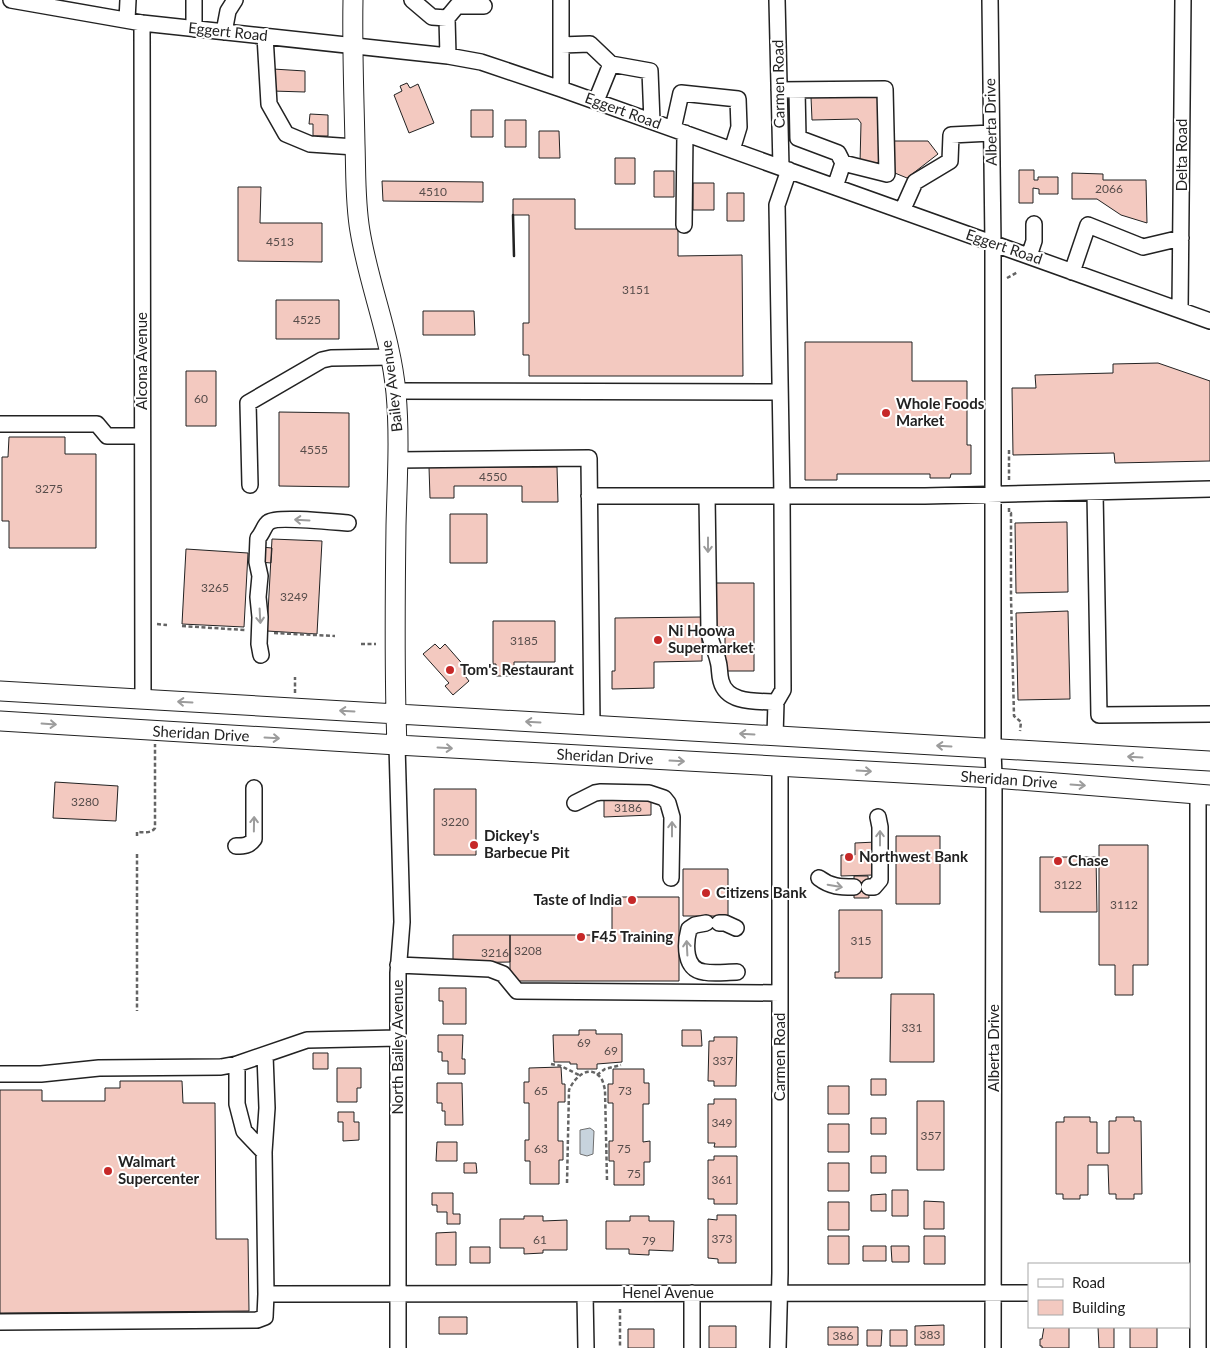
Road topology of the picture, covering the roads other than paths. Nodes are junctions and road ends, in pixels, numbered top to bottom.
1 (11, 0) edge
2 (128, 0) edge
3 (194, 0) edge
4 (234, 0) edge
5 (353, 0) edge
6 (412, 0) edge
7 (561, 0) edge
8 (777, 0) edge
9 (990, 0) edge
10 (1183, 0) edge
11 (27, 1) edge
12 (484, 6) dead end
13 (447, 18) junction
14 (134, 22) junction
15 (194, 29) junction
16 (224, 32) junction
17 (265, 36) junction
18 (561, 45) junction
19 (353, 47) junction
20 (448, 56) junction
21 (611, 64) junction
22 (561, 89) junction
23 (779, 90) junction
24 (797, 90) junction
25 (596, 101) junction
26 (652, 121) junction
27 (780, 121) junction
28 (798, 122) junction
29 (679, 131) junction
30 (991, 134) junction
31 (356, 147) junction
32 (732, 150) junction
33 (843, 163) junction
34 (785, 169) junction
35 (835, 187) junction
36 (902, 211) junction
37 (1034, 224) dead end
38 (684, 225) dead end
39 (1182, 238) junction
40 (993, 244) junction
41 (1029, 256) junction
42 (1072, 272) junction
43 (1180, 310) junction
44 (1210, 321) edge
45 (391, 357) junction
46 (396, 391) junction
47 (780, 392) junction
48 (0, 424) edge
49 (142, 436) junction
50 (398, 460) junction
51 (250, 485) dead end
52 (1210, 489) edge
53 (1095, 492) junction
54 (993, 494) junction
55 (589, 496) junction
56 (707, 496) junction
57 (782, 496) junction
58 (348, 523) dead end
59 (261, 655) dead end
60 (0, 691) edge
61 (143, 699) junction
62 (776, 702) junction
63 (396, 714) junction
64 (1210, 714) edge
65 (0, 721) edge
66 (592, 725) junction
67 (775, 736) junction
68 (396, 745) junction
69 (993, 748) junction
70 (1210, 761) edge
71 (780, 767) junction
72 (994, 778) junction
73 (254, 788) dead end
74 (1204, 794) edge
75 (575, 803) dead end
76 (878, 817) dead end
77 (236, 846) dead end
78 (671, 878) dead end
79 (819, 878) dead end
80 (736, 928) dead end
81 (398, 965) junction
82 (737, 972) dead end
83 (780, 993) junction
84 (398, 1038) junction
85 (265, 1055) junction
86 (237, 1064) junction
87 (0, 1074) edge
88 (264, 1152) junction
89 (397, 1293) junction
90 (692, 1293) junction
91 (780, 1293) junction
92 (994, 1293) junction
93 (1028, 1293) edge
94 (1199, 1293) edge
95 (266, 1294) junction
96 (585, 1294) junction
97 (0, 1322) edge
98 (398, 1348) edge
99 (586, 1348) edge
100 (692, 1348) edge
101 (778, 1348) edge
102 (993, 1348) edge
103 (1198, 1348) edge

1 - 11 street, Eggert Road
2 - 14 street, Alcona Avenue
3 - 15 street
4 - 16 street
5 - 19 main road, Bailey Avenue
6 - 13 street
7 - 18 street
8 - 23 street, Carmen Road
9 - 30 street, Alberta Drive
10 - 39 street, Delta Road
11 - 14 street, Eggert Road
12 - 13 street
13 - 20 street
14 - 15 street, Eggert Road
14 - 49 street, Alcona Avenue
15 - 16 street, Eggert Road
16 - 17 street, Eggert Road
17 - 19 street, Eggert Road
17 - 31 street
18 - 21 street
18 - 22 street
19 - 20 street, Eggert Road
19 - 31 main road, Bailey Avenue
20 - 22 street, Eggert Road
21 - 25 street
21 - 26 street
22 - 25 street, Eggert Road
23 - 24 street
23 - 27 street, Carmen Road
24 - 28 street
24 - 33 street
25 - 26 street, Eggert Road
26 - 29 street, Eggert Road
27 - 28 street
27 - 34 street, Carmen Road
28 - 33 street
29 - 32 street, Eggert Road
29 - 32 street
29 - 38 street
30 - 36 street
30 - 40 street, Alberta Drive
31 - 45 main road, Bailey Avenue
32 - 34 street, Eggert Road
33 - 35 street
34 - 35 street, Eggert Road
34 - 47 street
35 - 36 street, Eggert Road
36 - 40 street, Eggert Road
37 - 41 street
39 - 42 street
39 - 43 street, Delta Road
40 - 41 street, Eggert Road
40 - 54 street, Alberta Drive
41 - 42 street, Eggert Road
42 - 43 street, Eggert Road
43 - 44 street, Eggert Road
45 - 46 main road, Bailey Avenue
45 - 51 street
46 - 47 street
46 - 50 main road, Bailey Avenue
47 - 57 street
48 - 49 street
49 - 61 street, Alcona Avenue
50 - 55 street
50 - 63 main road, Bailey Avenue
52 - 53 street
53 - 54 street
53 - 64 street
54 - 57 street
54 - 69 street, Alberta Drive
55 - 56 street
55 - 66 street
56 - 57 street
56 -> 62 street
57 - 62 street
58 -> 59 street
60 - 61 main road, Sheridan Drive
63 -> 61 main road, Sheridan Drive
62 - 67 street
66 -> 63 main road, Sheridan Drive
63 - 68 main road, Bailey Avenue
65 -> 68 main road, Sheridan Drive
67 -> 66 main road, Sheridan Drive
69 -> 67 main road, Sheridan Drive
68 -> 71 main road, Sheridan Drive
68 - 81 street, North Bailey Avenue
70 -> 69 main road, Sheridan Drive
69 - 72 street, Alberta Drive
71 -> 72 main road, Sheridan Drive
71 - 83 street, Carmen Road
72 -> 74 main road, Sheridan Drive
72 - 92 street, Alberta Drive
77 -> 73 street
74 - 94 street
78 -> 75 street
79 -> 76 street
82 -> 80 street
81 - 83 street
81 - 84 street, North Bailey Avenue
83 - 91 street, Carmen Road
84 - 85 street
84 - 89 street, North Bailey Avenue
85 - 86 street
85 - 88 street
86 - 87 street
86 - 88 street
88 - 95 street
89 - 95 street, Henel Avenue
89 - 96 street, Henel Avenue
89 - 98 street, North Bailey Avenue
90 - 91 street, Henel Avenue
90 - 96 street, Henel Avenue
90 - 100 street
91 - 92 street, Henel Avenue
91 - 101 street, Carmen Road
92 - 93 street, Henel Avenue
92 - 102 street, Alberta Drive
94 - 103 street
95 - 97 street
96 - 99 street

